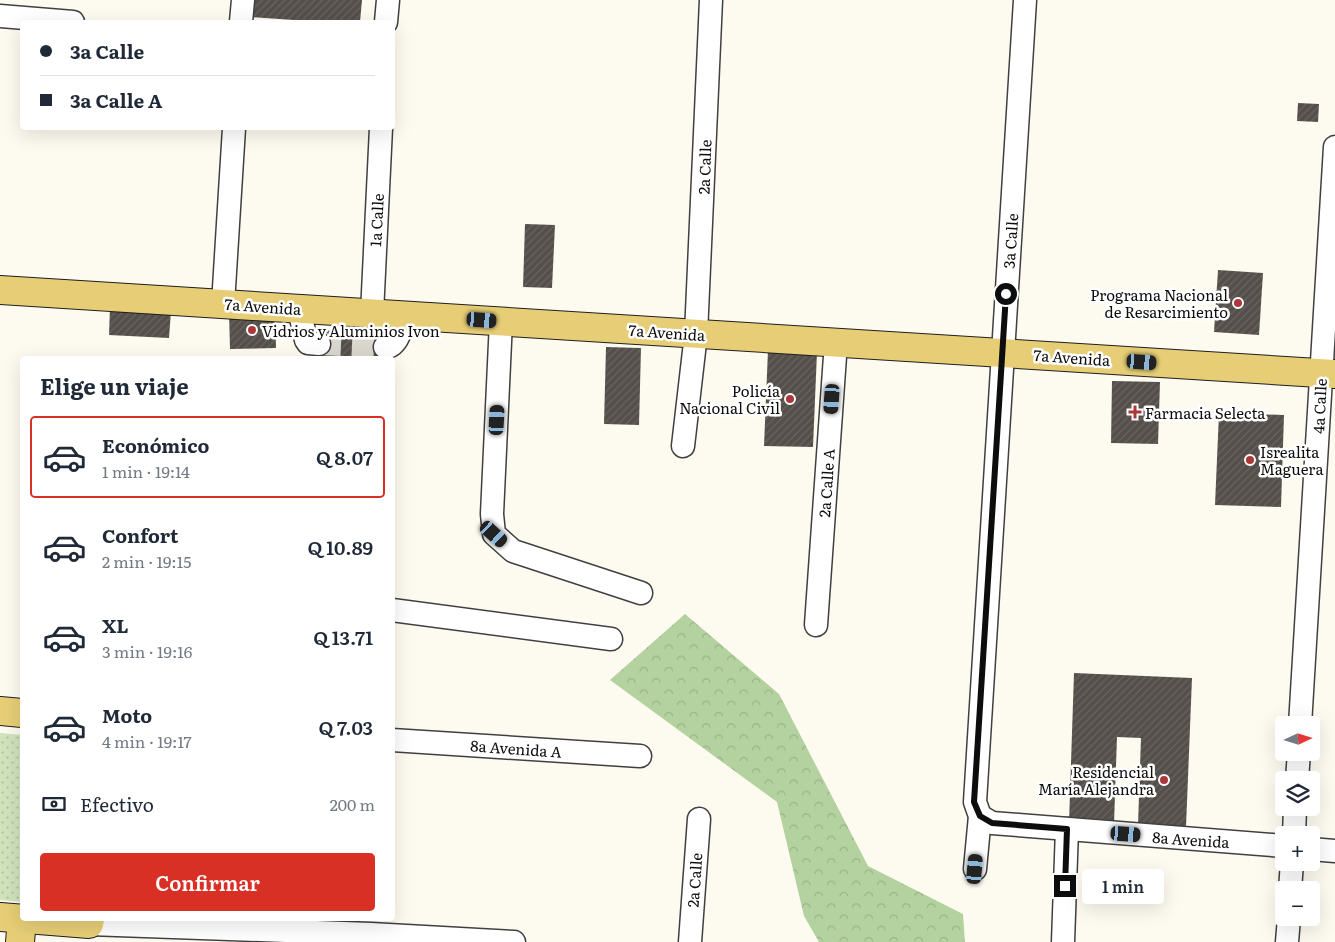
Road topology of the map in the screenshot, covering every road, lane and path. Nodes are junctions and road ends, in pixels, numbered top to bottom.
1 (243, 0) edge
2 (388, 0) edge
3 (711, 0) edge
4 (1025, 0) edge
5 (0, 16) edge
6 (49, 20) edge
7 (241, 20) edge
8 (386, 20) edge
9 (234, 130) edge
10 (381, 130) edge
11 (1335, 147) edge
12 (0, 290) edge
13 (223, 304) junction
14 (299, 309) junction
15 (372, 313) junction
16 (406, 316) junction
17 (501, 321) junction
18 (696, 334) junction
19 (836, 342) junction
20 (319, 344) tunnel mouth
21 (385, 347) dead end
22 (1003, 353) junction
23 (1328, 374) edge
24 (683, 446) dead end
25 (641, 593) dead end
26 (395, 610) edge
27 (816, 624) dead end
28 (611, 639) dead end
29 (0, 711) edge
30 (20, 713) edge
31 (1301, 716) edge
32 (395, 747) edge
33 (640, 756) dead end
34 (980, 816) junction
35 (699, 819) dead end
36 (1067, 829) junction
37 (1275, 845) edge
38 (1320, 850) edge
39 (1335, 851) edge
40 (975, 869) dead end
41 (89, 922) edge
42 (14, 926) edge
43 (1288, 926) edge
44 (371, 932) edge
45 (514, 942) edge
46 (690, 942) edge
47 (1063, 942) edge
48 (1287, 942) edge

1 - 7 street
2 - 8 street
3 - 18 street, 2a Calle
4 - 22 street, 3a Calle
5 - 6 street
9 - 13 street
10 - 15 street, 1a Calle
11 - 23 street, 4a Calle
12 - 13 main road, 7a Avenida
13 - 14 main road, 7a Avenida
14 - 15 main road, 7a Avenida
14 - 20 street
15 - 16 main road, 7a Avenida
16 - 17 main road, 7a Avenida
16 - 21 street
17 - 18 main road, 7a Avenida
17 - 25 street
18 - 19 main road, 7a Avenida
18 - 24 street, 2a Calle
19 - 22 main road, 7a Avenida
19 - 27 street, 2a Calle A
22 - 23 main road, 7a Avenida
22 - 34 street, 3a Calle
23 - 31 street, 4a Calle
26 - 28 street
29 - 30 main road
32 - 33 street, 8a Avenida A
34 - 36 street, 8a Avenida
34 - 40 street, 3a Calle
35 - 46 street, 2a Calle
36 - 37 street, 8a Avenida
36 - 47 street
38 - 39 street
41 - 42 main road
41 - 44 street
43 - 48 street
44 - 45 street

